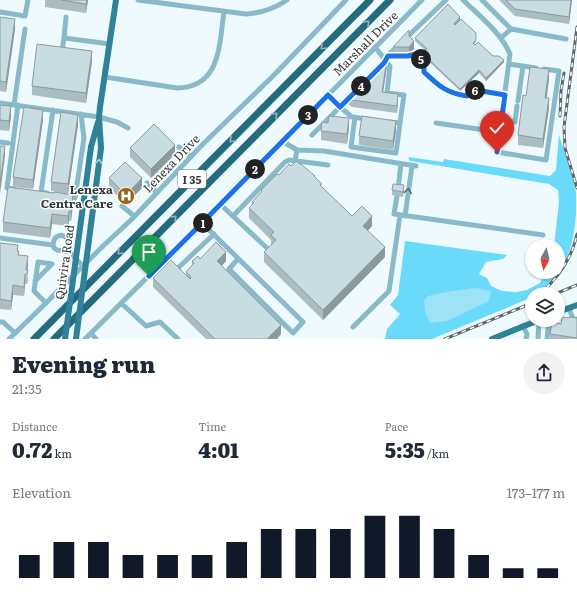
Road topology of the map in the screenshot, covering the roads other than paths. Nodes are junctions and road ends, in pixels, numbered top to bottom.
1 (28, 0) edge
2 (116, 0) edge
3 (138, 0) edge
4 (287, 0) edge
5 (346, 0) edge
6 (370, 0) edge
7 (390, 0) edge
8 (422, 0) edge
9 (446, 0) edge
10 (463, 0) edge
11 (482, 0) edge
12 (0, 12) edge
13 (224, 12) junction
14 (66, 17) dead end
15 (25, 29) dead end
16 (511, 30) junction
17 (64, 38) junction
18 (502, 38) junction
19 (566, 39) dead end
20 (110, 44) junction
21 (375, 47) junction
22 (62, 51) edge
23 (387, 58) junction
24 (509, 64) junction
25 (523, 66) junction
26 (378, 69) edge
27 (105, 78) junction
28 (356, 91) edge
29 (328, 95) junction
30 (505, 95) junction
31 (0, 103) edge
32 (16, 105) junction
33 (340, 107) junction
34 (53, 110) junction
35 (81, 114) junction
36 (99, 117) junction
37 (355, 117) junction
38 (501, 118) junction
39 (370, 119) edge
40 (385, 121) edge
41 (400, 123) junction
42 (436, 123) dead end
43 (128, 128) dead end
44 (500, 132) junction
45 (312, 135) dead end
46 (282, 141) junction
47 (0, 142) edge
48 (8, 143) dead end
49 (179, 146) dead end
50 (297, 150) junction
51 (190, 157) junction
52 (295, 161) junction
53 (401, 164) junction
54 (328, 165) dead end
55 (147, 183) dead end
56 (398, 189) edge
57 (21, 190) edge
58 (34, 192) edge
59 (41, 192) junction
60 (156, 193) junction
61 (55, 194) edge
62 (61, 196) edge
63 (397, 196) dead end
64 (220, 204) junction
65 (122, 206) dead end
66 (400, 215) junction
67 (134, 216) junction
68 (233, 216) junction
69 (202, 223) junction
70 (214, 234) junction
71 (543, 235) dead end
72 (0, 238) edge
73 (53, 245) junction
74 (268, 250) edge
75 (69, 252) junction
76 (238, 259) junction
77 (82, 266) junction
78 (178, 268) edge
79 (35, 281) dead end
80 (46, 303) junction
81 (121, 303) junction
82 (577, 305) edge
83 (570, 308) junction
84 (565, 310) edge
85 (570, 321) edge
86 (0, 322) edge
87 (523, 326) joint
88 (353, 327) dead end
89 (539, 327) edge
90 (15, 333) junction
91 (91, 333) junction
92 (9, 339) edge
93 (34, 339) edge
94 (54, 339) edge
95 (65, 339) edge
96 (76, 339) edge
97 (85, 339) edge
98 (96, 339) edge
99 (178, 339) edge
100 (492, 339) edge
101 (526, 339) edge
102 (538, 339) edge
103 (547, 339) edge

1 - 12 street
2 - 20 main road, Quivira Road
3 - 13 street
4 - 13 street
5 - 51 street, Lenexa Drive
6 -> 93 highway, I 35
94 -> 7 highway, I 35
8 - 21 street, Marshall Drive
9 - 23 street
10 - 18 street
11 - 16 street
13 - 27 street
14 - 17 street
15 - 32 street
16 - 18 street
16 - 19 street
17 - 20 street
17 - 22 street
18 - 24 street
20 - 27 main road, Quivira Road
21 - 23 street
21 - 29 street, Marshall Drive
23 - 26 street
23 - 30 street
23 - 41 street
24 - 25 street
24 - 30 street
25 - 38 street
25 - 44 street
27 - 36 main road, Quivira Road
28 - 33 street
29 - 33 street
29 - 46 street, Marshall Drive
30 - 38 street
31 - 32 street
32 - 34 street
32 - 57 street
33 - 37 street
33 - 45 street
34 - 35 street
34 - 59 street
35 - 36 street
35 - 62 street
36 - 43 street
36 - 95 main road, Quivira Road, bridge
96 -> 36 main road, Quivira Road, bridge
37 - 39 street
37 - 41 street
38 - 44 street
40 - 41 street
42 - 44 street
46 - 50 street
46 - 64 street, Marshall Drive
47 - 48 street
49 - 51 street
50 - 52 street
50 - 53 street
51 - 60 street, Lenexa Drive
52 - 54 street
52 - 68 street
53 - 56 street
66 -> 53 street
55 - 60 street
58 - 59 street
59 - 61 street
60 - 67 street, Lenexa Drive
63 - 66 street
64 - 68 street
64 - 69 street, Marshall Drive
65 - 67 street
66 - 71 street
66 - 88 street
67 - 77 street, Lenexa Drive
68 - 74 street
69 - 70 street
69 - 81 street, Marshall Drive
70 - 76 street
70 - 78 street
72 - 73 street
73 - 75 street
73 - 75 street
75 - 77 street
76 - 76 street
77 - 80 street, Lenexa Drive
79 - 80 street
80 - 90 street, Lenexa Drive
81 - 91 street, Marshall Drive
81 - 99 street
82 - 83 main road
83 - 84 main road
83 - 85 street
85 - 103 street
86 - 90 street
87 - 100 main road
87 - 101 street
89 - 102 street
90 - 92 street, Lenexa Drive
91 - 97 street, Marshall Drive
91 - 98 street

